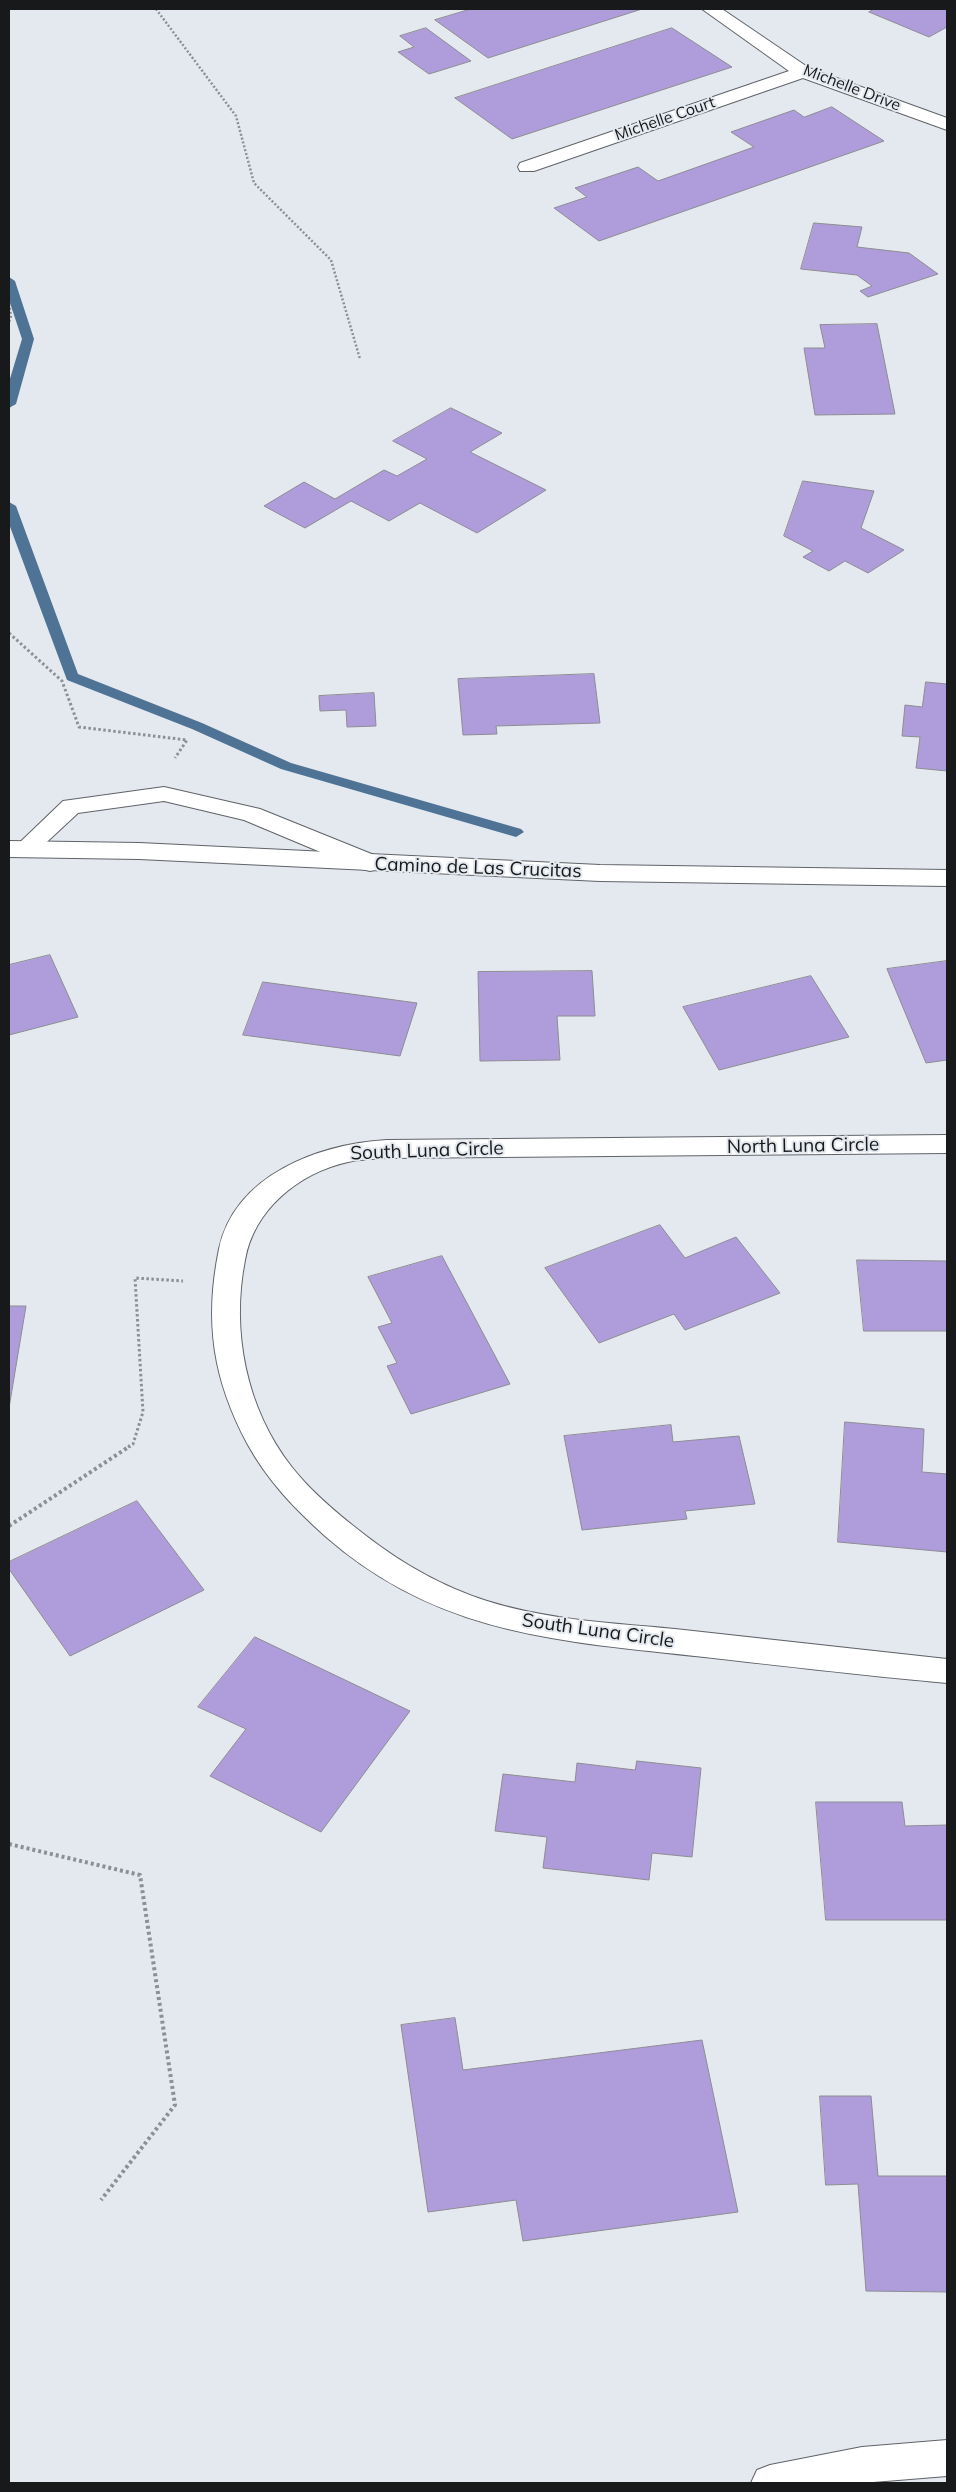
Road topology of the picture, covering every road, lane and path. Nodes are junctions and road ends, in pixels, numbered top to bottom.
1 (156, 9) edge
2 (711, 9) edge
3 (803, 72) junction
4 (947, 124) edge
5 (527, 167) dead end
6 (9, 304) edge
7 (9, 322) edge
8 (360, 359) dead end
9 (9, 633) edge
10 (164, 794) junction
11 (18, 848) edge
12 (370, 863) junction
13 (947, 878) edge
14 (947, 1144) edge
15 (659, 1147) joint
16 (228, 1284) junction
17 (9, 1526) edge
18 (947, 1671) edge
19 (9, 1844) edge
20 (100, 2200) dead end
21 (947, 2458) edge
22 (770, 2483) edge

1 - 8 path
2 - 3 street, Michelle Drive
3 - 4 street, Michelle Drive
3 - 5 street, Michelle Court
6 - 7 path
9 - 10 path
10 - 11 street
10 - 12 street
11 - 12 street, Camino de Las Crucitas
12 - 13 street, Camino de Las Crucitas
14 - 15 street, North Luna Circle
15 - 16 street, South Luna Circle
16 - 17 path
16 - 18 street, South Luna Circle
19 - 20 path
21 - 22 street

